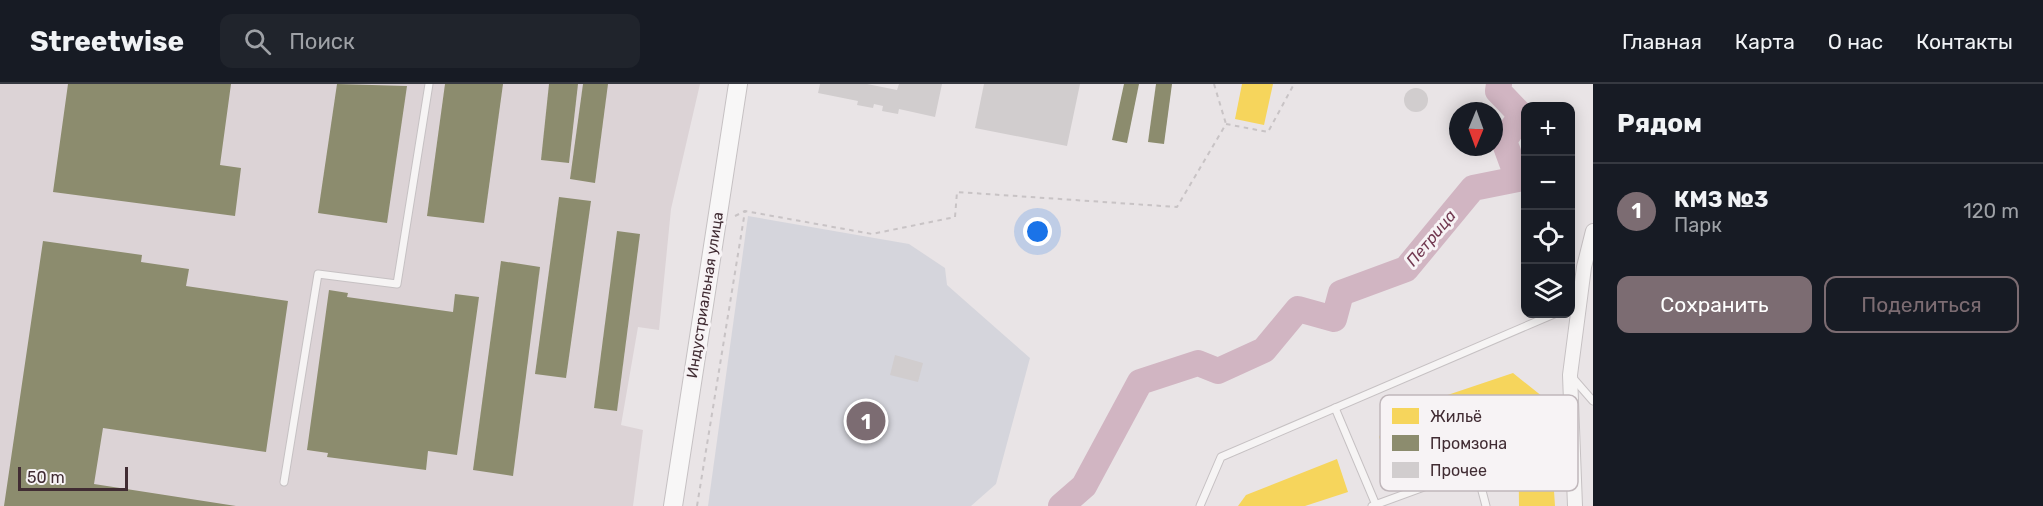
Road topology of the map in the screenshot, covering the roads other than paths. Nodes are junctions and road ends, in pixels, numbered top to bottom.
1 (429, 84) edge
2 (738, 84) edge
3 (1593, 231) edge
4 (1575, 304) edge
5 (1545, 318) edge
6 (1574, 318) edge
7 (1570, 375) junction
8 (1571, 395) edge
9 (1593, 401) edge
10 (1335, 408) junction
11 (284, 482) dead end
12 (1413, 491) edge
13 (1482, 491) edge
14 (1574, 491) edge
15 (1374, 505) edge
16 (673, 506) edge
17 (1200, 506) edge
18 (1486, 506) edge
19 (1575, 506) edge

1 - 11 lane
2 - 16 main road, Индустриальная улица
3 - 4 street
5 - 10 lane
6 - 7 street
7 - 8 street
7 - 9 lane
10 - 15 lane
10 - 17 lane
12 - 15 lane
13 - 18 lane
14 - 19 street

